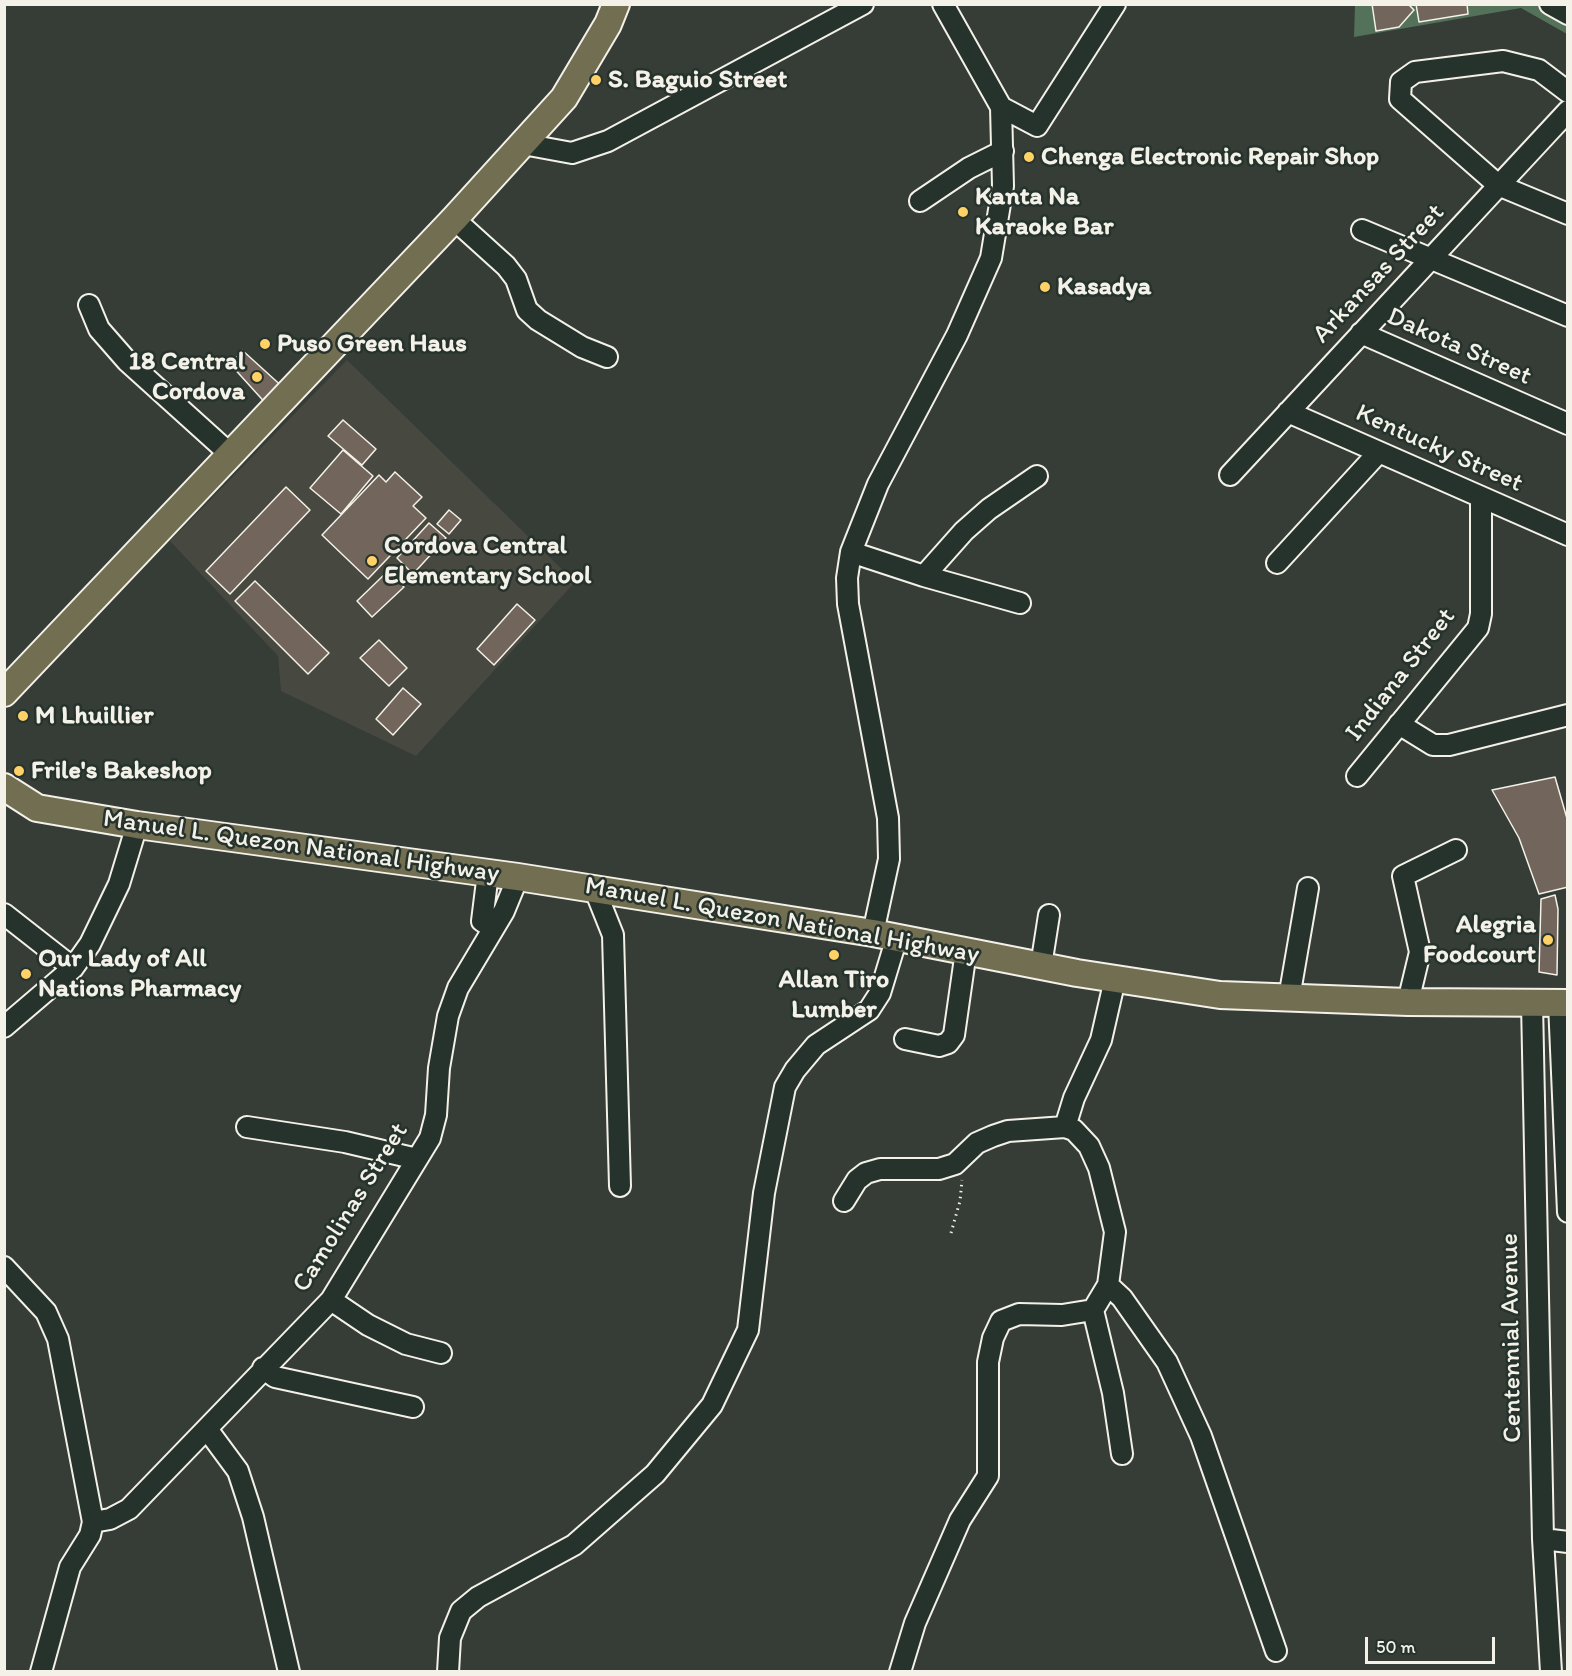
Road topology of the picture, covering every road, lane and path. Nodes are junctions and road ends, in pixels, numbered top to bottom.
1 (616, 4) edge
2 (863, 4) edge
3 (943, 4) edge
4 (1115, 4) edge
5 (1550, 4) edge
6 (1568, 14) edge
7 (1568, 92) edge
8 (1001, 107) junction
9 (1568, 111) edge
10 (523, 144) junction
11 (1003, 151) junction
12 (1498, 186) junction
13 (920, 201) dead end
14 (1568, 214) edge
15 (454, 219) junction
16 (1362, 230) dead end
17 (1431, 258) junction
18 (89, 305) dead end
19 (1568, 316) edge
20 (1361, 333) junction
21 (607, 357) dead end
22 (1288, 412) junction
23 (1568, 424) edge
24 (1379, 452) junction
25 (230, 454) junction
26 (1230, 475) dead end
27 (1037, 476) dead end
28 (1480, 497) junction
29 (1568, 536) edge
30 (851, 552) junction
31 (1277, 563) dead end
32 (924, 576) junction
33 (1020, 603) dead end
34 (4, 693) edge
35 (1568, 715) edge
36 (1399, 724) junction
37 (1357, 776) dead end
38 (4, 787) edge
39 (136, 825) junction
40 (1456, 850) dead end
41 (488, 873) junction
42 (518, 878) junction
43 (1308, 888) dead end
44 (595, 890) junction
45 (4, 914) edge
46 (1049, 915) dead end
47 (493, 928) junction
48 (885, 935) junction
49 (966, 951) junction
50 (1041, 966) junction
51 (73, 968) junction
52 (1115, 979) junction
53 (1289, 998) junction
54 (1408, 1002) junction
55 (1532, 1003) junction
56 (1563, 1003) edge
57 (4, 1028) edge
58 (905, 1039) dead end
59 (247, 1127) dead end
60 (1065, 1127) junction
61 (966, 1154) junction
62 (417, 1159) junction
63 (620, 1186) dead end
64 (844, 1201) dead end
65 (1568, 1212) edge
66 (951, 1233) dead end
67 (4, 1267) edge
68 (1108, 1285) junction
69 (331, 1300) junction
70 (1093, 1310) junction
71 (441, 1353) dead end
72 (263, 1368) junction
73 (413, 1407) dead end
74 (207, 1429) junction
75 (1122, 1454) dead end
76 (93, 1522) junction
77 (1543, 1539) junction
78 (1568, 1542) edge
79 (1276, 1651) dead end
80 (41, 1671) edge
81 (289, 1671) edge
82 (448, 1671) edge
83 (900, 1671) edge
84 (1551, 1671) edge

1 - 10 main road
2 - 10 street
3 - 8 street
4 - 8 street
5 - 6 street
7 - 12 street
8 - 11 street
9 - 12 street, Arkansas Street
10 - 15 main road
11 - 13 street
11 - 30 street
12 - 14 street
12 - 17 street, Arkansas Street
15 - 21 street
15 - 25 main road
16 - 17 street
17 - 19 street
17 - 20 street, Arkansas Street
18 - 25 street
20 - 22 street, Arkansas Street
20 - 23 street, Dakota Street
22 - 24 street, Kentucky Street
22 - 26 street, Arkansas Street
24 - 28 street, Kentucky Street
24 - 31 street
25 - 34 main road
27 - 32 street
28 - 29 street, Kentucky Street
28 - 36 street, Indiana Street
30 - 32 street
30 - 48 street
32 - 33 street
35 - 36 street
36 - 37 street, Indiana Street
38 - 39 main road, Manuel L. Quezon National Highway
39 - 41 main road, Manuel L. Quezon National Highway
39 - 51 street
40 - 54 street
41 - 42 main road, Manuel L. Quezon National Highway
41 - 47 street
42 - 44 main road, Manuel L. Quezon National Highway
42 - 47 street, Camolinas Street
43 - 53 street
44 - 48 main road, Manuel L. Quezon National Highway
44 - 63 street
45 - 51 street
46 - 50 street
47 - 62 street, Camolinas Street
48 - 49 main road, Manuel L. Quezon National Highway
48 - 82 street
49 - 50 main road, Manuel L. Quezon National Highway
49 - 58 street
50 - 52 main road, Manuel L. Quezon National Highway
51 - 57 street
52 - 53 main road, Manuel L. Quezon National Highway
52 - 60 street
53 - 54 main road, Manuel L. Quezon National Highway
54 - 55 main road, Manuel L. Quezon National Highway
55 - 56 main road, Manuel L. Quezon National Highway
55 - 77 street, Centennial Avenue
56 - 65 street
59 - 62 street
60 - 61 street
60 - 68 street
61 - 64 street
61 - 66 path
62 - 69 street, Camolinas Street
67 - 76 street
68 - 70 street
68 - 79 street
69 - 71 street
69 - 72 street, Camolinas Street
70 - 75 street
70 - 83 street
72 - 73 street
72 - 74 street, Camolinas Street
74 - 76 street, Camolinas Street
74 - 81 street
76 - 80 street
77 - 78 street
77 - 84 street, Centennial Avenue

